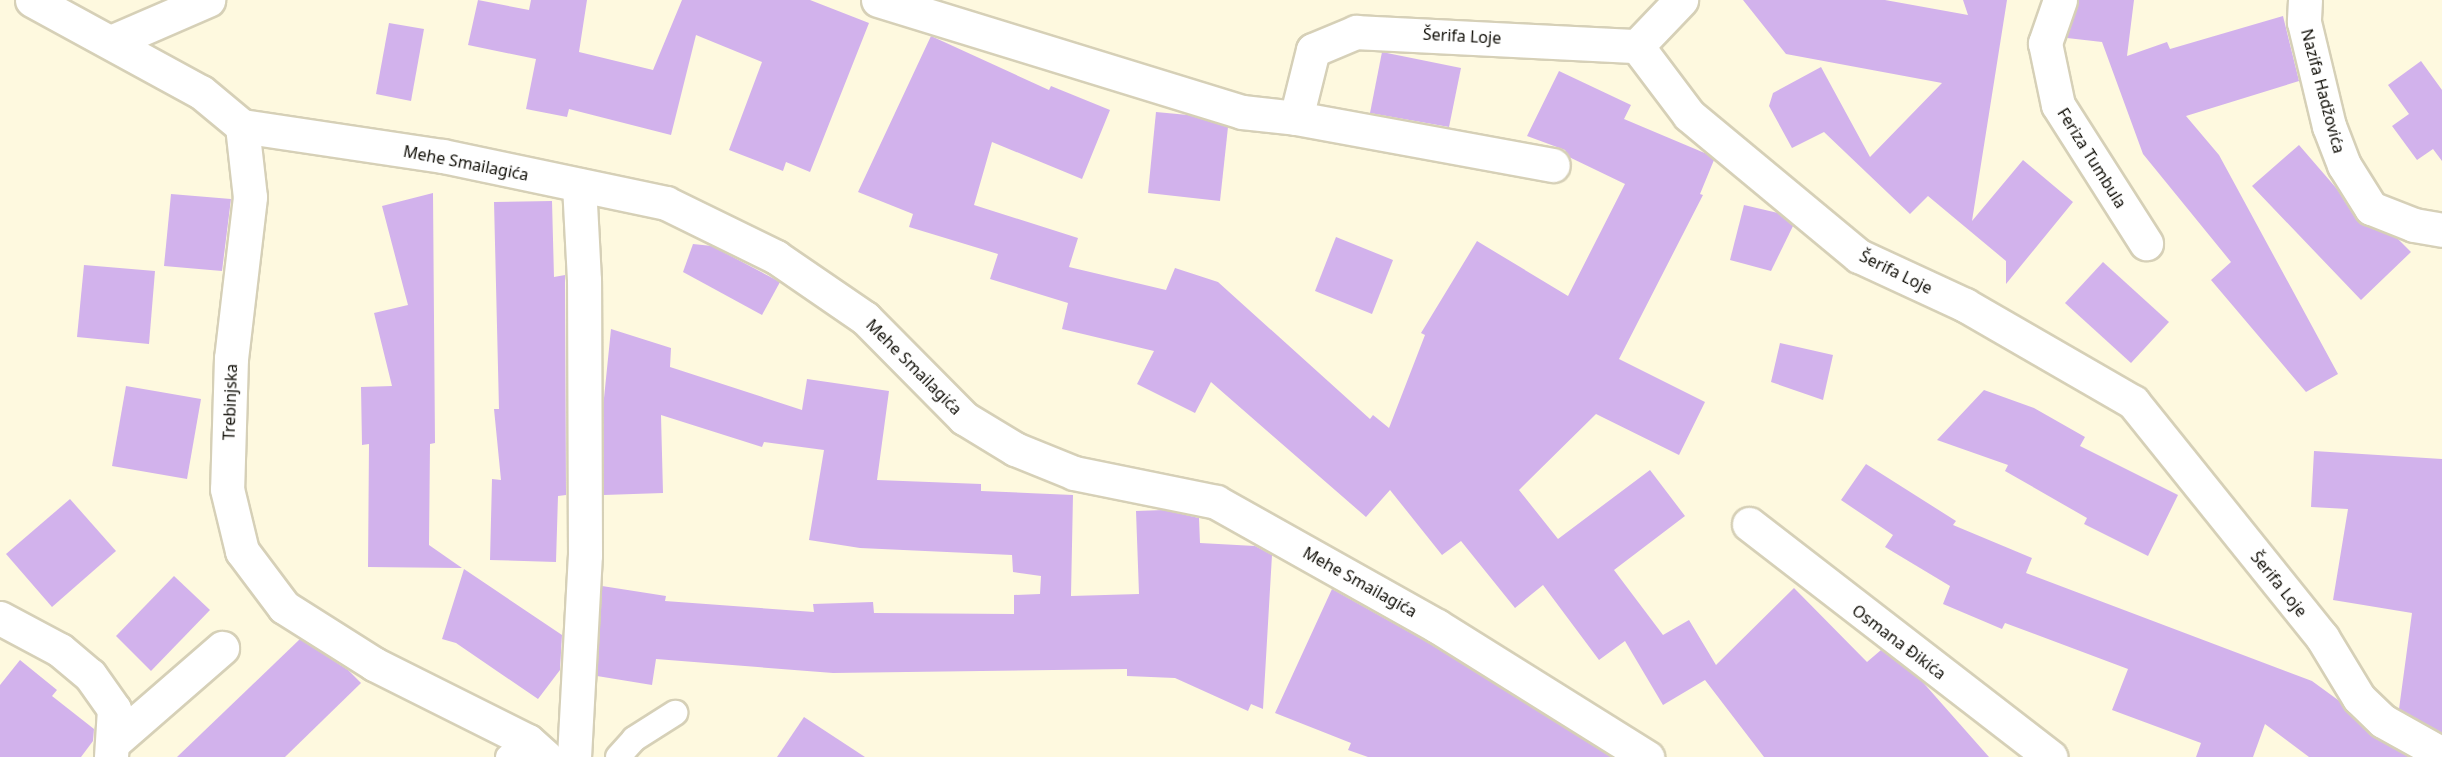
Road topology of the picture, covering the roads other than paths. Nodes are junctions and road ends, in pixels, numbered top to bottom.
1 (32, 0) edge
2 (208, 0) edge
3 (879, 0) edge
4 (1682, 0) edge
5 (2060, 0) edge
6 (2305, 0) edge
7 (111, 42) junction
8 (1637, 46) junction
9 (1296, 118) junction
10 (242, 126) junction
11 (1553, 165) dead end
12 (579, 185) junction
13 (2442, 230) edge
14 (2146, 243) dead end
15 (1749, 524) dead end
16 (0, 618) edge
17 (222, 648) dead end
18 (675, 714) dead end
19 (113, 749) edge
20 (527, 752) edge
21 (2442, 754) edge
22 (574, 757) edge
23 (618, 757) edge
24 (1647, 757) edge
25 (2051, 757) edge

1 - 7 street
2 - 7 street
3 - 9 street
4 - 8 street
5 - 14 street, Feriza Tumbula
6 - 13 street, Nazifa Hadžovića
7 - 10 street
8 - 9 street, Šerifa Loje
8 - 21 street, Šerifa Loje
9 - 11 street
10 - 12 street, Mehe Smailagića
10 - 20 street, Trebinjska
12 - 22 street
12 - 24 street, Mehe Smailagića
15 - 25 street, Osmana Đikića
16 - 19 street
17 - 19 street
18 - 23 lane

